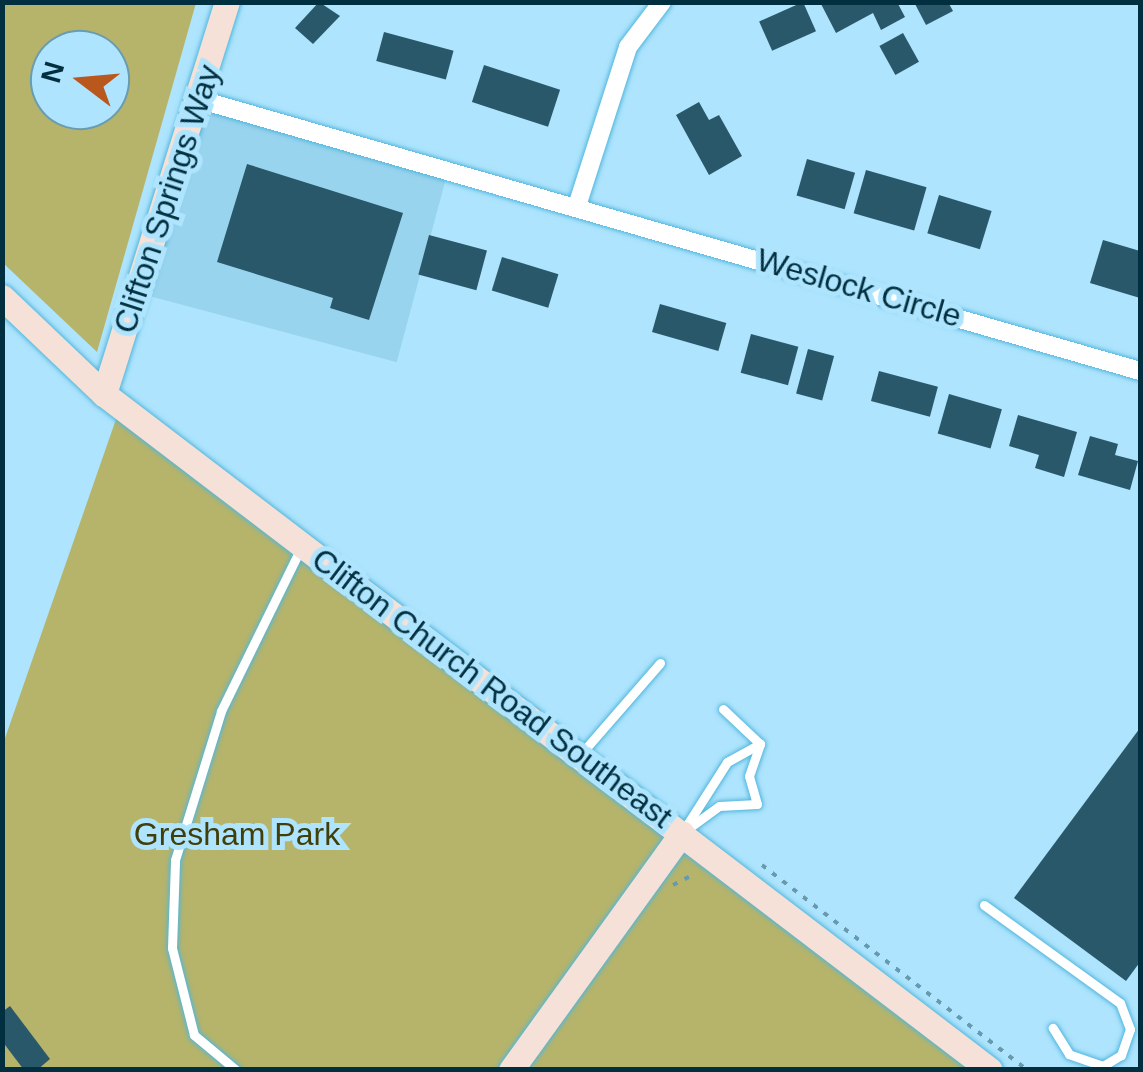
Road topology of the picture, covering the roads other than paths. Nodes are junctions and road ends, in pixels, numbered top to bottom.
1 (226, 2) edge
2 (662, 2) edge
3 (201, 100) junction
4 (577, 206) junction
5 (2, 298) edge
6 (1140, 370) edge
7 (104, 394) junction
8 (304, 544) junction
9 (660, 663) dead end
10 (723, 708) dead end
11 (760, 744) junction
12 (580, 756) junction
13 (682, 833) junction
14 (984, 905) dead end
15 (1053, 1028) dead end
16 (236, 1070) edge
17 (511, 1070) edge
18 (990, 1070) edge

1 - 3 street, Clifton Springs Way
2 - 4 street
3 - 4 street, Weslock Circle
3 - 7 street, Clifton Springs Way
4 - 6 street, Weslock Circle
5 - 7 street, Clifton Church Road Southeast
7 - 8 street, Clifton Church Road Southeast
8 - 12 street, Clifton Church Road Southeast
8 - 16 lane
9 - 12 lane
10 - 11 lane
11 - 13 lane
11 - 13 lane
12 - 13 street, Clifton Church Road Southeast
13 - 17 street
13 - 18 street, Clifton Church Road Southeast
14 - 15 lane

